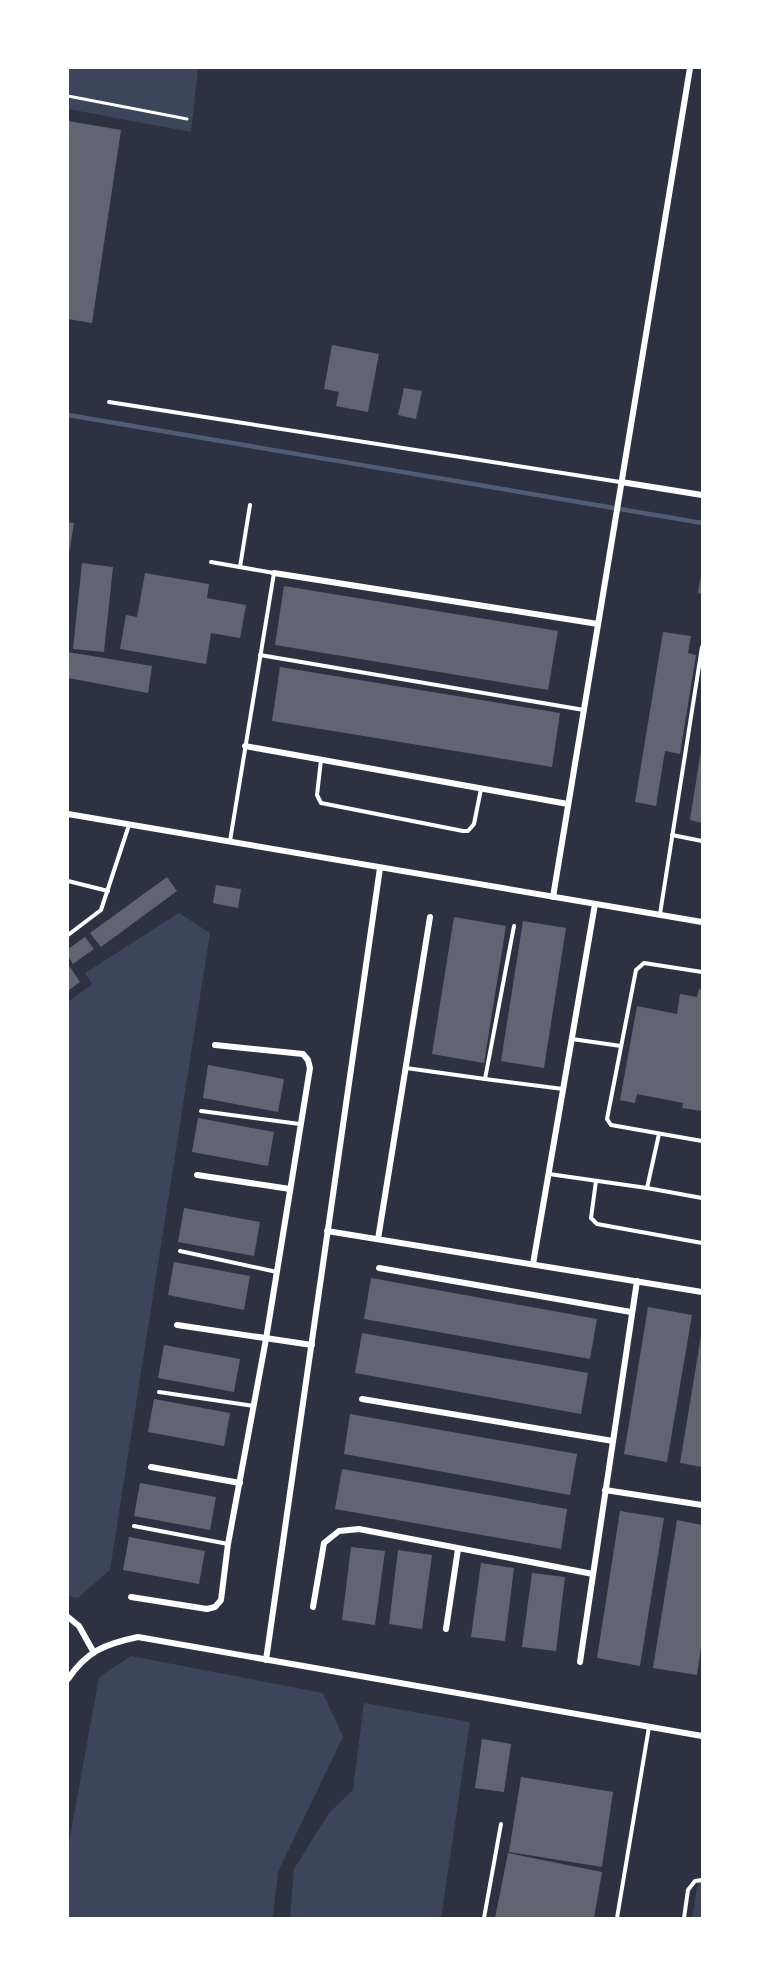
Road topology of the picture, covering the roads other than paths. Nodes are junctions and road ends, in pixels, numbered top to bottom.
1 (690, 68) edge
2 (109, 402) dead end
3 (621, 482) junction
4 (702, 495) edge
5 (250, 505) dead end
6 (211, 562) dead end
7 (240, 567) junction
8 (273, 573) junction
9 (598, 624) junction
10 (702, 646) edge
11 (260, 655) junction
12 (701, 666) edge
13 (584, 710) junction
14 (245, 747) junction
15 (321, 760) junction
16 (481, 789) junction
17 (568, 804) junction
18 (68, 814) edge
19 (129, 824) junction
20 (672, 835) junction
21 (702, 840) edge
22 (230, 842) junction
23 (380, 868) junction
24 (68, 881) edge
25 (108, 891) junction
26 (553, 897) junction
27 (595, 904) junction
28 (659, 915) junction
29 (430, 917) dead end
30 (702, 922) edge
31 (514, 926) dead end
32 (68, 935) edge
33 (702, 972) edge
34 (572, 1039) junction
35 (215, 1045) dead end
36 (621, 1046) junction
37 (406, 1068) junction
38 (485, 1079) junction
39 (563, 1089) junction
40 (201, 1110) dead end
41 (300, 1124) junction
42 (659, 1134) junction
43 (702, 1141) edge
44 (549, 1174) junction
45 (197, 1175) dead end
46 (596, 1181) junction
47 (647, 1188) junction
48 (290, 1189) junction
49 (702, 1198) edge
50 (327, 1231) junction
51 (378, 1239) junction
52 (702, 1243) edge
53 (180, 1251) dead end
54 (533, 1264) junction
55 (379, 1268) dead end
56 (277, 1272) junction
57 (637, 1281) junction
58 (702, 1292) edge
59 (632, 1312) junction
60 (177, 1325) dead end
61 (266, 1339) junction
62 (312, 1345) junction
63 (159, 1392) dead end
64 (362, 1399) dead end
65 (254, 1406) junction
66 (613, 1441) junction
67 (151, 1467) dead end
68 (240, 1483) junction
69 (605, 1490) junction
70 (702, 1505) edge
71 (134, 1526) dead end
72 (228, 1544) junction
73 (458, 1549) junction
74 (593, 1574) junction
75 (131, 1597) dead end
76 (313, 1607) dead end
77 (68, 1617) edge
78 (446, 1629) dead end
79 (93, 1651) junction
80 (266, 1660) junction
81 (580, 1662) dead end
82 (68, 1679) edge
83 (649, 1726) junction
84 (702, 1736) edge
85 (501, 1824) dead end
86 (702, 1880) edge
87 (484, 1918) edge
88 (617, 1918) edge
89 (684, 1918) edge

1 - 3 street
2 - 3 lane
3 - 4 street
3 - 9 street
5 - 7 lane
6 - 7 lane
7 - 8 lane
8 - 9 street
8 - 11 lane
9 - 13 street
10 - 12 lane
11 - 13 lane
11 - 14 lane
12 - 20 lane
13 - 17 street
14 - 15 street
14 - 22 lane
15 - 16 street
15 - 16 lane
16 - 17 street
17 - 26 street
18 - 19 street
19 - 22 street
19 - 25 lane
20 - 21 lane
20 - 28 lane
22 - 23 street
23 - 26 street
23 - 50 street
24 - 25 lane
25 - 32 lane
26 - 27 street
27 - 28 street
27 - 34 street
28 - 30 street
29 - 37 street
31 - 38 lane
33 - 36 lane
34 - 36 lane
34 - 39 street
35 - 41 street
36 - 42 lane
37 - 38 lane
37 - 51 street
38 - 39 lane
39 - 44 street
40 - 41 lane
41 - 48 street
42 - 43 lane
42 - 47 lane
44 - 46 lane
44 - 54 street
45 - 48 street
46 - 47 lane
46 - 52 lane
47 - 49 lane
48 - 56 street
50 - 51 street
50 - 62 street
51 - 54 street
53 - 56 lane
54 - 57 street
55 - 59 street
56 - 61 street
57 - 58 street
57 - 59 street
59 - 66 street
60 - 61 street
61 - 62 street
61 - 65 street
62 - 80 street
63 - 65 lane
64 - 66 street
65 - 68 street
66 - 69 street
67 - 68 street
68 - 72 street
69 - 70 street
69 - 74 street
71 - 72 lane
72 - 75 street
73 - 74 street
73 - 76 street
73 - 78 street
74 - 81 street
77 - 79 street
79 - 80 street
79 - 82 street
80 - 83 street
83 - 84 street
83 - 88 lane
85 - 87 lane
86 - 89 lane

